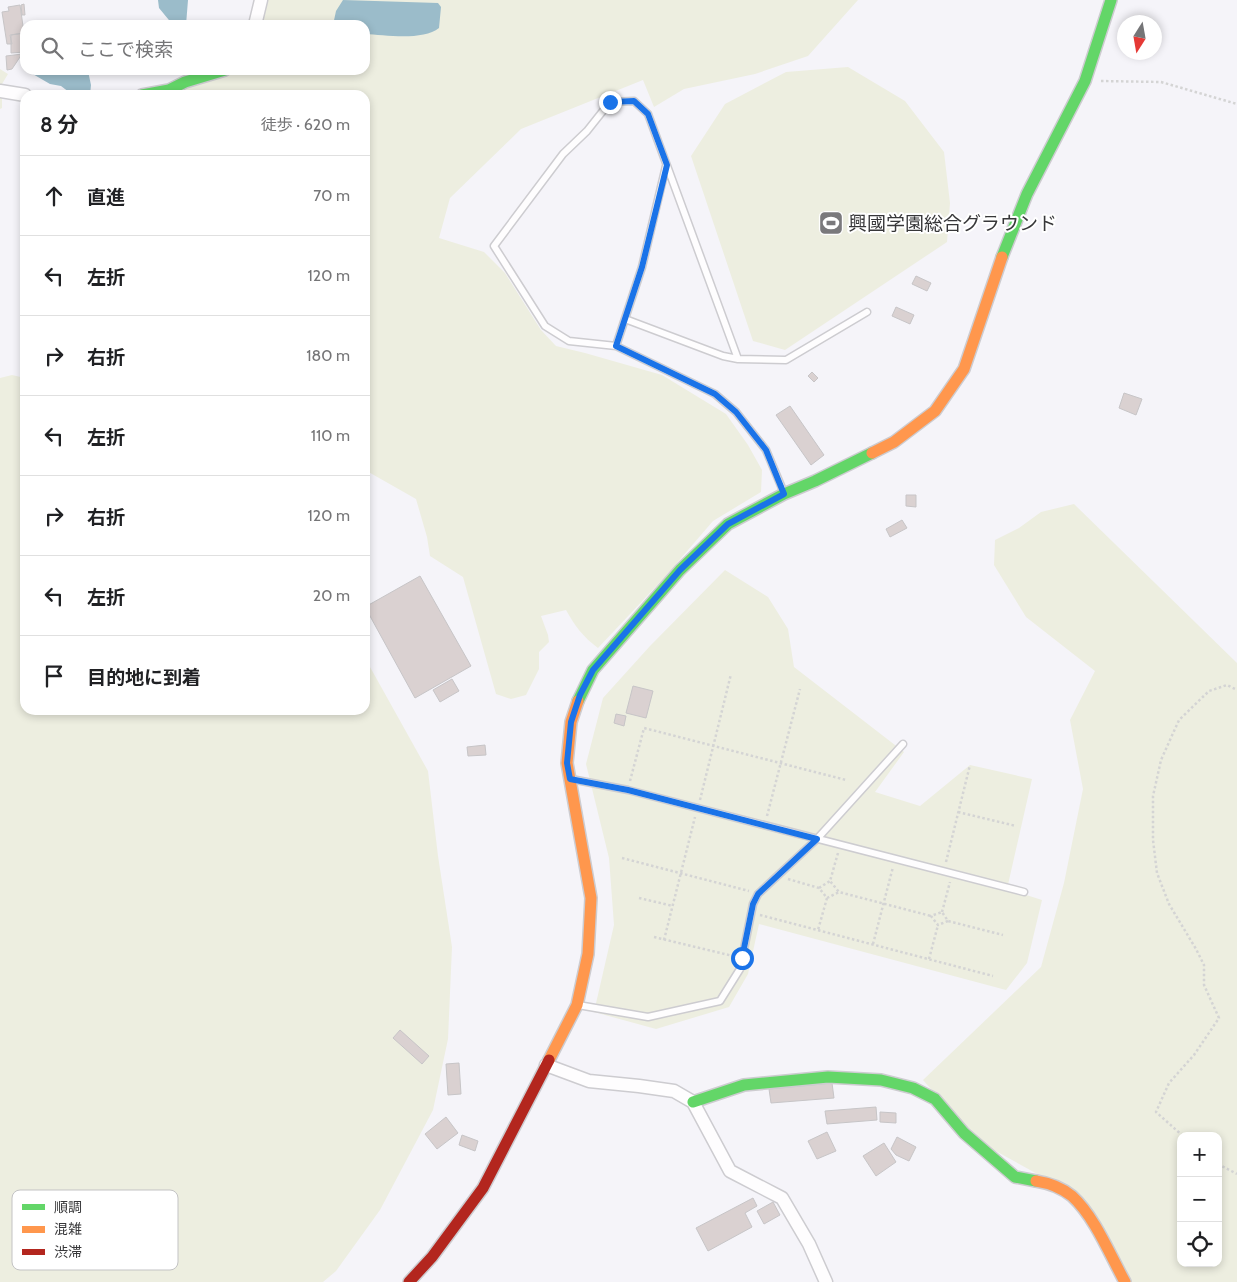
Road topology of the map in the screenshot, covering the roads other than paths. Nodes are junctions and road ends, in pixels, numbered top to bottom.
1 (261, 0) edge
2 (1111, 0) edge
3 (255, 20) edge
4 (208, 75) edge
5 (169, 90) edge
6 (0, 91) edge
7 (20, 94) edge
8 (667, 165) junction
9 (867, 312) dead end
10 (625, 319) junction
11 (616, 346) junction
12 (738, 359) junction
13 (784, 494) junction
14 (903, 744) dead end
15 (570, 779) junction
16 (817, 839) junction
17 (1024, 892) dead end
18 (577, 1004) junction
19 (546, 1065) junction
20 (693, 1102) junction
21 (409, 1282) edge
22 (826, 1282) edge
23 (1125, 1282) edge

1 - 3 street
2 - 13 street
4 - 5 street
6 - 7 street
8 - 10 lane
8 - 11 lane
8 - 12 lane
9 - 12 lane
10 - 11 lane
10 - 12 lane
11 - 13 lane
13 - 15 street
14 - 16 lane
15 - 16 lane
15 - 18 street
16 - 17 lane
16 - 18 lane
18 - 19 street
19 - 20 street
19 - 21 street
20 - 22 street
20 - 23 street

